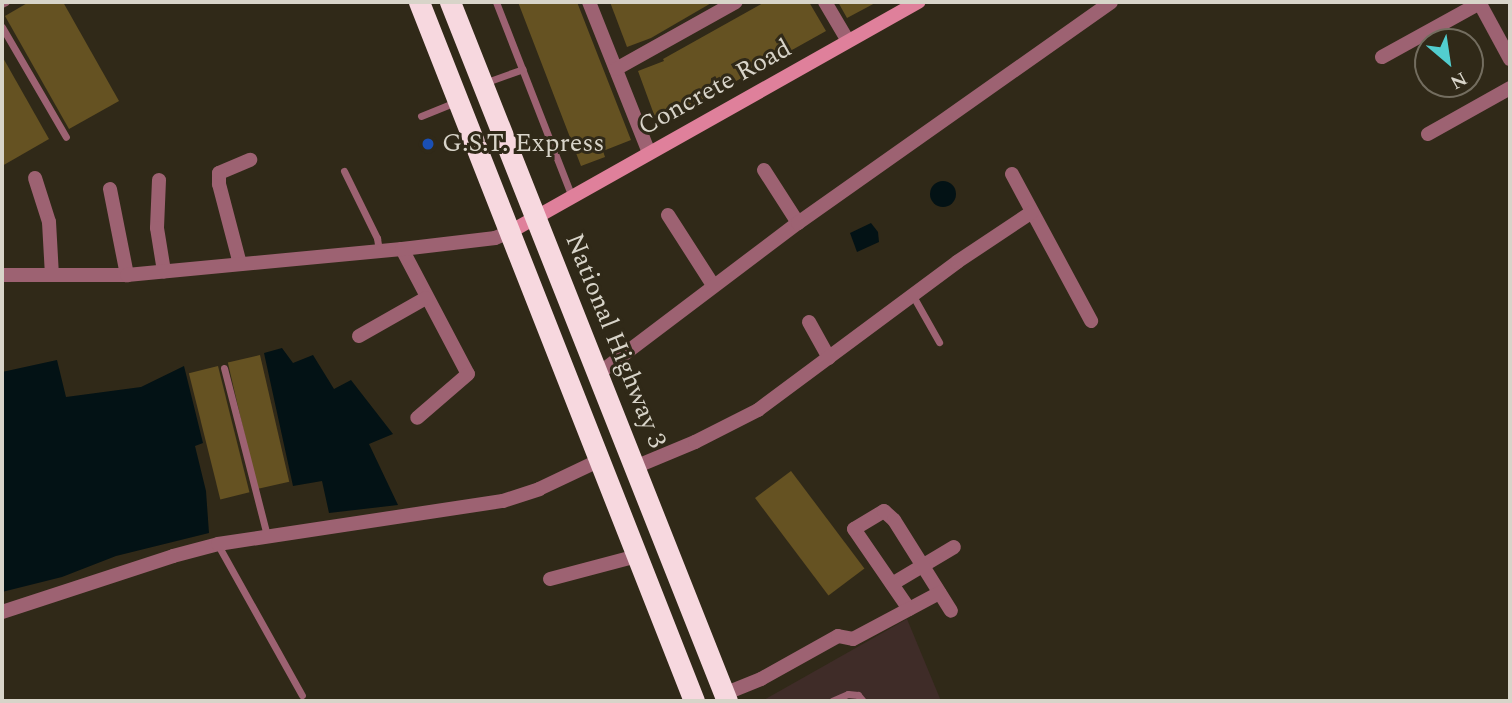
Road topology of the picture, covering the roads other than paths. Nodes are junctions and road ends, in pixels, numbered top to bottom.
1 (419, 2) edge
2 (450, 2) edge
3 (496, 2) edge
4 (589, 2) edge
5 (736, 2) edge
6 (825, 2) edge
7 (919, 2) edge
8 (1479, 2) edge
9 (1101, 4) edge
10 (2, 27) edge
11 (848, 41) junction
12 (1382, 57) dead end
13 (1510, 59) edge
14 (523, 69) junction
15 (616, 69) junction
16 (483, 83) junction
17 (1510, 88) edge
18 (459, 101) junction
19 (421, 116) dead end
20 (1428, 134) dead end
21 (66, 137) dead end
22 (649, 153) junction
23 (250, 160) dead end
24 (764, 170) dead end
25 (344, 171) dead end
26 (1012, 174) dead end
27 (35, 178) dead end
28 (159, 180) dead end
29 (110, 189) dead end
30 (572, 197) junction
31 (1032, 212) junction
32 (668, 215) dead end
33 (536, 217) junction
34 (798, 223) junction
35 (510, 232) junction
36 (402, 249) junction
37 (379, 250) junction
38 (240, 264) junction
39 (164, 271) junction
40 (2, 275) edge
41 (52, 275) junction
42 (127, 275) junction
43 (713, 285) junction
44 (913, 296) junction
45 (426, 298) junction
46 (1091, 321) dead end
47 (810, 322) dead end
48 (359, 336) dead end
49 (939, 342) dead end
50 (829, 358) junction
51 (224, 368) dead end
52 (598, 374) junction
53 (417, 418) dead end
54 (600, 460) junction
55 (635, 467) junction
56 (267, 536) junction
57 (218, 544) junction
58 (954, 547) dead end
59 (637, 556) junction
60 (922, 566) junction
61 (551, 579) dead end
62 (892, 584) junction
63 (939, 593) junction
64 (909, 609) junction
65 (951, 611) dead end
66 (2, 612) edge
67 (302, 695) dead end
68 (726, 698) edge
69 (694, 701) edge
70 (832, 701) edge
71 (863, 701) edge

1 - 18 highway
2 - 16 highway, National Highway 3
3 - 14 lane
4 - 15 street
5 - 15 street
6 - 11 street
7 - 11 street, Concrete Road
8 - 12 street
8 - 13 street
9 - 34 street
10 - 21 lane
11 - 22 street, Concrete Road
14 - 16 lane
14 - 30 lane
15 - 22 street
16 - 33 highway, National Highway 3
17 - 20 street
18 - 19 lane
18 - 35 highway
22 - 30 street, Concrete Road
23 - 38 street
24 - 34 street
25 - 37 lane
26 - 31 street
27 - 41 street
28 - 39 street
29 - 42 street
30 - 33 street, Concrete Road
31 - 44 street
31 - 46 street
32 - 43 street
33 - 35 street, Concrete Road
33 - 52 highway, National Highway 3
34 - 43 street
35 - 36 street
35 - 54 highway
36 - 37 street
36 - 45 street
37 - 38 street
38 - 39 street
39 - 42 street
40 - 41 street
41 - 42 street
43 - 52 street
44 - 49 lane
44 - 50 street
45 - 48 street
45 - 53 street
47 - 50 street
50 - 55 street
51 - 56 lane
52 - 55 highway, National Highway 3
54 - 56 street
54 - 59 highway
55 - 68 highway, National Highway 3
56 - 57 street
57 - 66 street
57 - 67 lane
58 - 60 street
59 - 61 street
59 - 69 highway
60 - 62 street
60 - 62 street
60 - 63 street
62 - 64 street
63 - 64 street
63 - 65 street
64 - 68 street
70 - 71 lane

